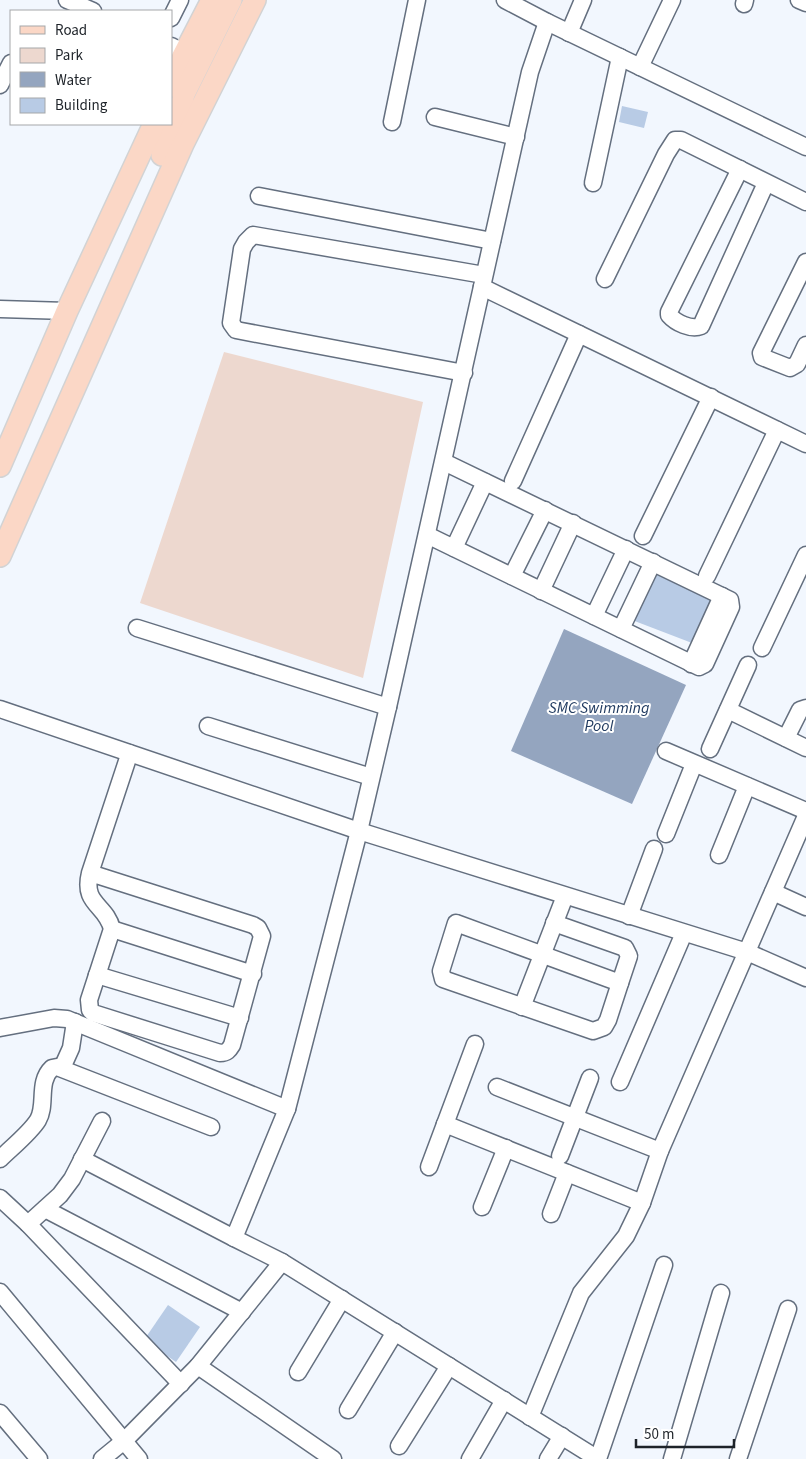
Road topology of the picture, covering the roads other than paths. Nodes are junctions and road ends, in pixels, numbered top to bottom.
1 (67, 0) edge
2 (180, 0) edge
3 (212, 0) edge
4 (231, 0) edge
5 (246, 0) edge
6 (255, 0) edge
7 (417, 0) edge
8 (505, 0) edge
9 (583, 0) edge
10 (672, 0) edge
11 (799, 0) edge
12 (806, 3) edge
13 (91, 10) edge
14 (172, 16) edge
15 (547, 22) junction
16 (568, 32) junction
17 (178, 50) edge
18 (620, 58) junction
19 (10, 65) edge
20 (640, 67) junction
21 (172, 81) edge
22 (0, 85) edge
23 (435, 117) dead end
24 (178, 119) junction
25 (392, 122) dead end
26 (154, 125) edge
27 (516, 138) junction
28 (806, 147) edge
29 (740, 169) junction
30 (594, 183) dead end
31 (766, 183) junction
32 (259, 196) dead end
33 (806, 202) edge
34 (492, 240) junction
35 (806, 262) edge
36 (605, 279) dead end
37 (483, 281) junction
38 (0, 309) edge
39 (67, 311) junction
40 (579, 334) junction
41 (806, 345) edge
42 (464, 372) junction
43 (711, 397) junction
44 (777, 430) junction
45 (806, 444) edge
46 (444, 462) junction
47 (0, 466) edge
48 (485, 482) junction
49 (513, 482) dead end
50 (545, 510) junction
51 (0, 523) edge
52 (574, 524) junction
53 (427, 535) junction
54 (643, 536) dead end
55 (454, 548) junction
56 (626, 549) junction
57 (806, 555) edge
58 (0, 556) edge
59 (652, 562) junction
60 (512, 576) junction
61 (707, 576) dead end
62 (541, 591) junction
63 (594, 616) junction
64 (136, 628) dead end
65 (621, 629) junction
66 (762, 648) dead end
67 (748, 665) dead end
68 (388, 707) junction
69 (806, 708) edge
70 (0, 709) edge
71 (728, 710) junction
72 (208, 726) dead end
73 (786, 738) junction
74 (806, 748) edge
75 (710, 749) dead end
76 (666, 751) dead end
77 (129, 753) junction
78 (694, 764) junction
79 (371, 777) junction
80 (747, 786) junction
81 (806, 812) edge
82 (806, 816) edge
83 (359, 831) junction
84 (666, 834) dead end
85 (654, 849) dead end
86 (719, 855) dead end
87 (90, 873) junction
88 (773, 892) junction
89 (565, 896) junction
90 (806, 907) edge
91 (629, 916) junction
92 (554, 923) junction
93 (112, 929) junction
94 (684, 933) junction
95 (747, 952) junction
96 (543, 954) junction
97 (253, 974) junction
98 (96, 975) junction
99 (806, 978) edge
100 (620, 983) junction
101 (522, 1007) junction
102 (240, 1018) junction
103 (75, 1022) junction
104 (0, 1028) edge
105 (475, 1044) dead end
106 (62, 1068) junction
107 (590, 1078) dead end
108 (620, 1082) dead end
109 (497, 1087) dead end
110 (287, 1109) junction
111 (575, 1118) junction
112 (102, 1121) dead end
113 (446, 1124) junction
114 (211, 1127) dead end
115 (506, 1148) junction
116 (660, 1151) junction
117 (560, 1156) dead end
118 (0, 1159) edge
119 (82, 1159) junction
120 (429, 1166) dead end
121 (567, 1173) junction
122 (0, 1198) edge
123 (642, 1203) junction
124 (482, 1207) dead end
125 (45, 1209) junction
126 (551, 1214) dead end
127 (28, 1224) junction
128 (234, 1238) junction
129 (282, 1262) junction
130 (664, 1265) dead end
131 (0, 1292) edge
132 (721, 1293) dead end
133 (342, 1299) junction
134 (788, 1309) dead end
135 (242, 1312) junction
136 (395, 1332) junction
137 (198, 1366) junction
138 (448, 1366) junction
139 (298, 1372) dead end
140 (182, 1384) junction
141 (504, 1400) junction
142 (348, 1410) dead end
143 (1, 1417) edge
144 (530, 1417) junction
145 (562, 1436) junction
146 (124, 1441) junction
147 (399, 1446) dead end
148 (595, 1458) edge
149 (39, 1459) edge
150 (102, 1459) edge
151 (139, 1459) edge
152 (333, 1459) edge
153 (470, 1459) edge
154 (548, 1459) edge
155 (672, 1459) edge
156 (738, 1459) edge

1 - 13 street
2 - 14 street
3 - 17 main road
4 - 24 main road
5 - 24 main road
6 - 58 main road
7 - 25 street
8 - 15 street
9 - 16 street
10 - 20 street
11 - 12 street
15 - 16 street
15 - 27 street
16 - 18 street
17 - 21 main road
18 - 20 street
18 - 30 street
19 - 22 street
20 - 28 street
23 - 27 street
24 - 51 main road
26 - 39 main road
27 - 34 street
29 - 31 street
29 - 31 street
29 - 36 street
31 - 33 street
32 - 34 street
34 - 37 street
35 - 41 street
37 - 40 street
37 - 42 street
37 - 42 street
38 - 39 street
39 - 47 main road
40 - 43 street
40 - 49 street
42 - 46 street
43 - 44 street
43 - 54 street
44 - 45 street
44 - 61 street
46 - 48 street
46 - 53 street
48 - 50 street
48 - 55 street
50 - 52 street
50 - 60 street
52 - 56 street
52 - 62 street
53 - 55 street
53 - 68 street
55 - 60 street
56 - 59 street
56 - 63 street
57 - 66 street
59 - 65 street
59 - 65 street
60 - 62 street
62 - 63 street
63 - 65 street
64 - 68 street
67 - 71 street
68 - 79 street
69 - 73 street
70 - 77 street
71 - 73 street
71 - 75 street
72 - 79 street
73 - 74 street
76 - 78 street
77 - 83 street
77 - 87 street
78 - 80 street
78 - 84 street
79 - 83 street
80 - 81 street
80 - 86 street
82 - 88 street
83 - 89 street
83 - 110 street
85 - 91 street
87 - 93 street
87 - 97 street
88 - 90 street
88 - 95 street
89 - 91 street
89 - 92 street
91 - 94 street
92 - 96 street
92 - 100 street
93 - 97 street
93 - 98 street
94 - 95 street
94 - 108 street
95 - 99 street
95 - 116 street
96 - 100 street
96 - 101 street
96 - 101 street
97 - 102 street
98 - 102 street
98 - 102 street
100 - 101 street
103 - 104 street
103 - 106 street
103 - 110 street
105 - 113 street
106 - 114 street
106 - 118 street
107 - 111 street
109 - 111 street
110 - 128 street
111 - 116 street
111 - 117 street
112 - 119 street
113 - 115 street
113 - 120 street
115 - 121 street
115 - 124 street
116 - 123 street
119 - 125 street
119 - 128 street
121 - 123 street
121 - 126 street
122 - 127 street
123 - 144 street
125 - 127 street
125 - 135 street
127 - 140 street
128 - 129 street
129 - 133 street
129 - 135 street
130 - 148 street
131 - 146 street
132 - 155 street
133 - 136 street
133 - 139 street
134 - 156 street
135 - 137 street
136 - 138 street
136 - 142 street
137 - 140 street
137 - 152 street
138 - 141 street
138 - 147 street
140 - 146 street
141 - 144 street
141 - 153 street
143 - 149 street
144 - 145 street
145 - 148 street
145 - 154 street
146 - 150 street
146 - 151 street

